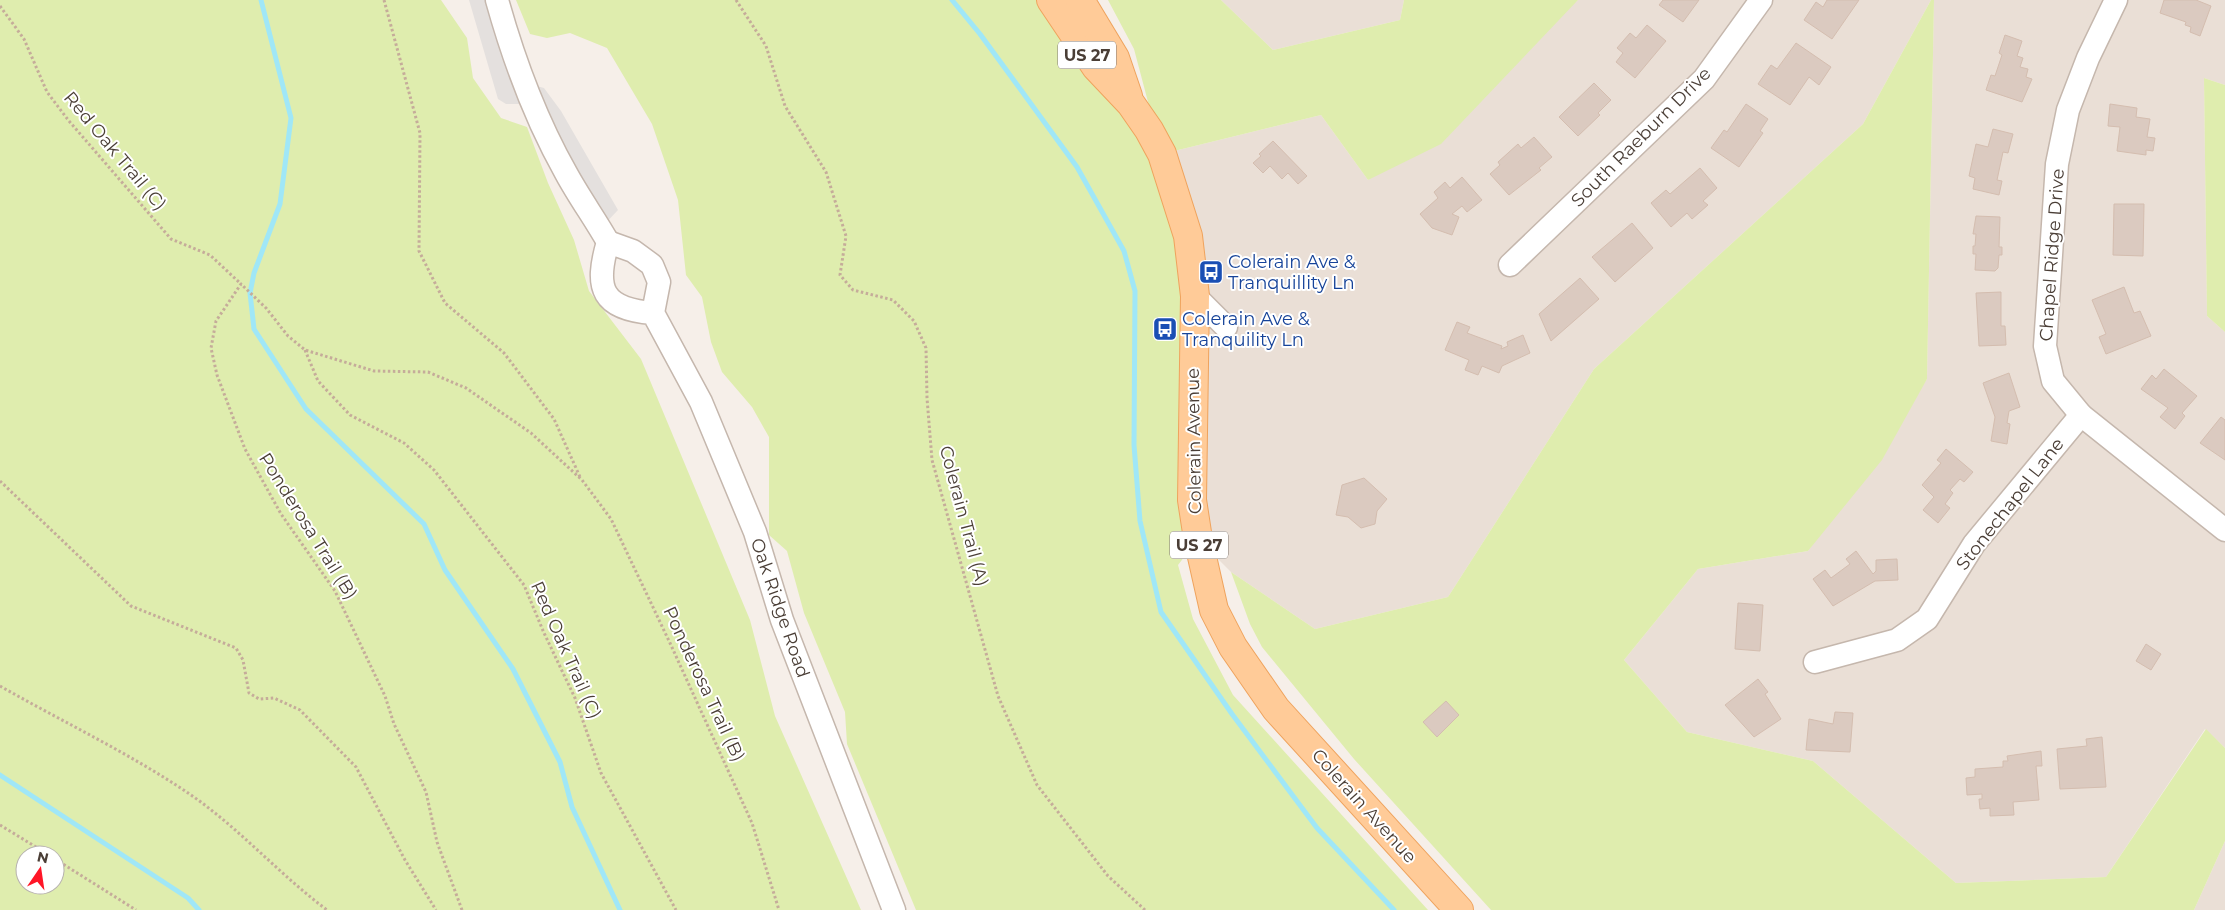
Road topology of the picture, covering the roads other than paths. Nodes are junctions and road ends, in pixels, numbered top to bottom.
1 (497, 0) edge
2 (1051, 0) edge
3 (1080, 0) edge
4 (1761, 0) edge
5 (2116, 0) edge
6 (1130, 104) junction
7 (608, 242) junction
8 (1510, 265) dead end
9 (1195, 296) junction
10 (653, 313) junction
11 (1226, 327) dead end
12 (2081, 415) junction
13 (2225, 530) edge
14 (1816, 662) dead end
15 (894, 910) edge
16 (1459, 910) edge

1 - 7 street
2 - 6 main road, Colerain Avenue / US 27
3 - 6 main road, Colerain Avenue / US 27
4 - 8 street, South Raeburn Drive
5 - 12 street, Chapel Ridge Drive
6 - 9 main road, Colerain Avenue / US 27
7 - 10 street
7 - 10 street
9 - 11 street
9 - 16 main road, Colerain Avenue / US 27
10 - 15 street, Oak Ridge Road
12 - 13 street, Chapel Ridge Drive
12 - 14 street, Stonechapel Lane

